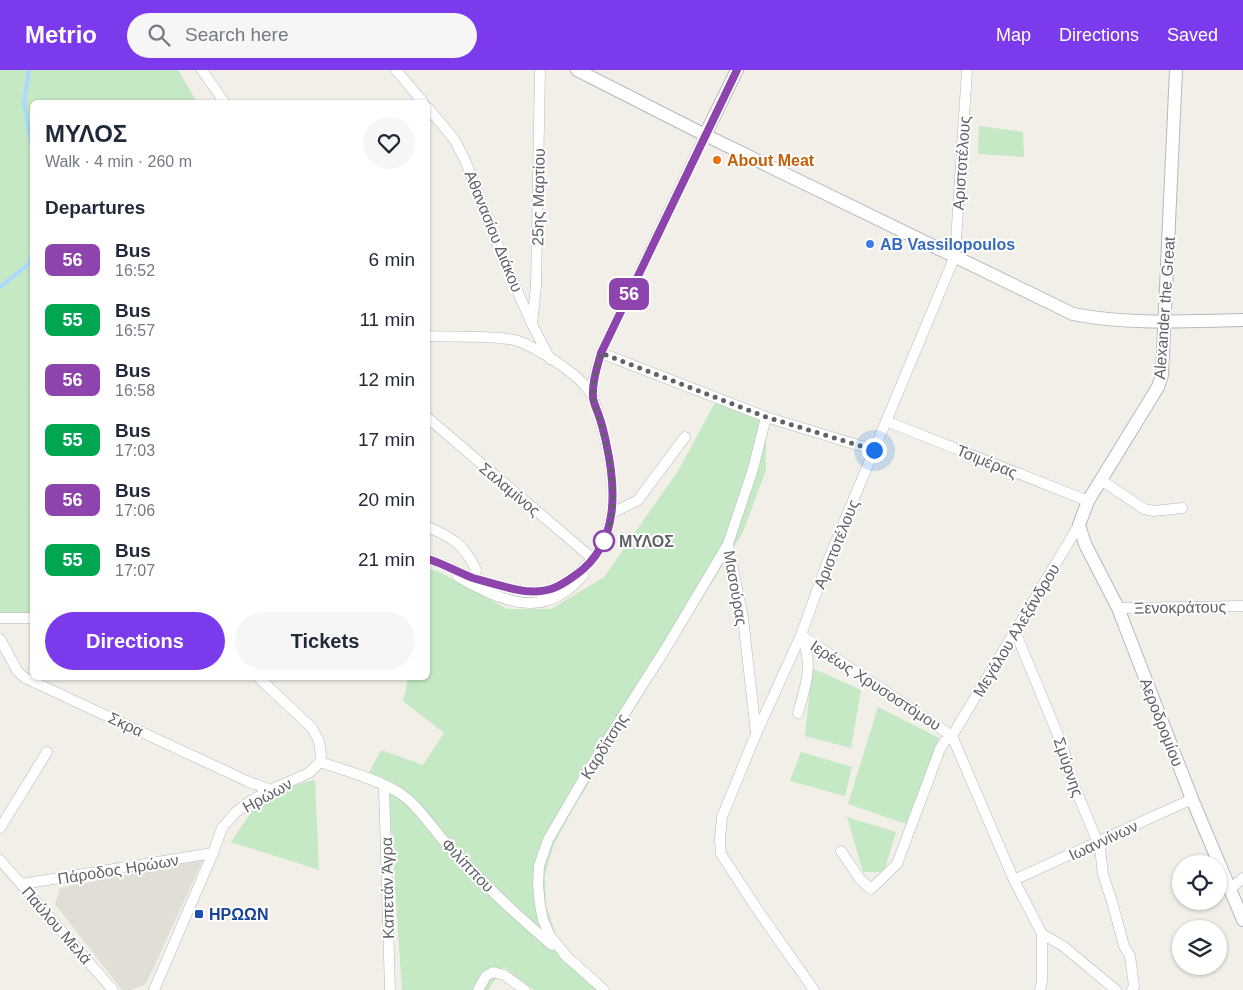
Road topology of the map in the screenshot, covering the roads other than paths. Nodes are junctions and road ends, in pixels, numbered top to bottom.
1 (202, 70) edge
2 (396, 70) edge
3 (540, 70) edge
4 (576, 70) edge
5 (737, 70) edge
6 (967, 70) edge
7 (1176, 70) edge
8 (223, 100) edge
9 (421, 100) edge
10 (430, 110) edge
11 (706, 135) junction
12 (955, 256) junction
13 (1243, 320) edge
14 (1164, 321) junction
15 (532, 324) junction
16 (430, 336) edge
17 (601, 353) junction
18 (551, 359) junction
19 (593, 400) junction
20 (766, 417) junction
21 (430, 420) edge
22 (886, 421) junction
23 (685, 437) dead end
24 (874, 450) junction
25 (1101, 480) junction
26 (1088, 501) junction
27 (1182, 508) dead end
28 (612, 514) junction
29 (1080, 525) junction
30 (430, 528) edge
31 (728, 544) junction
32 (593, 559) junction
33 (430, 561) edge
34 (472, 581) junction
35 (1243, 606) edge
36 (1118, 608) junction
37 (0, 618) edge
38 (30, 618) edge
39 (1015, 631) junction
40 (800, 635) junction
41 (0, 638) edge
42 (261, 680) edge
43 (798, 713) dead end
44 (756, 734) junction
45 (952, 736) junction
46 (47, 752) dead end
47 (320, 762) junction
48 (384, 786) junction
49 (270, 790) junction
50 (1192, 799) junction
51 (0, 828) edge
52 (1098, 842) junction
53 (841, 851) dead end
54 (213, 853) junction
55 (0, 860) edge
56 (1243, 878) edge
57 (1014, 880) junction
58 (22, 884) junction
59 (1230, 889) junction
60 (1243, 920) edge
61 (1042, 934) junction
62 (568, 958) junction
63 (112, 990) edge
64 (154, 990) edge
65 (390, 990) edge
66 (478, 990) edge
67 (525, 990) edge
68 (604, 990) edge
69 (814, 990) edge
70 (1040, 990) edge
71 (1116, 990) edge
72 (1132, 990) edge

1 - 8 street
2 - 9 street
3 - 15 street, 25ης Μαρτίου
4 - 11 street
5 - 11 street
6 - 12 street, Αριστοτέλους
7 - 14 street, Alexander the Great
10 - 15 street, Αθανασίου Διάκου
11 - 12 street
11 - 17 street
12 - 14 street
12 - 22 street, Αριστοτέλους
13 - 14 street
14 - 25 street, Alexander the Great
15 - 18 street, Αθανασίου Διάκου
16 - 18 street
17 - 19 street
17 - 20 street
18 - 19 street
19 - 28 street
20 - 24 street
20 - 31 street, Μασούρας
21 - 32 street, Σαλαμίνος
22 - 24 street, Αριστοτέλους
22 - 26 street, Τσιμέρας
23 - 28 street
24 - 40 street, Αριστοτέλους
25 - 26 street, Alexander the Great
25 - 27 street
26 - 29 street, Alexander the Great
28 - 32 street
29 - 36 street, Αεροδρομίου
29 - 39 street, Μεγάλου Αλεξάνδρου
30 - 34 street
31 - 44 street, Μασούρας
31 - 62 street, Καρδίτσης
32 - 34 street
33 - 34 street
35 - 36 street, Ξενοκράτους
36 - 50 street, Αεροδρομίου
37 - 38 street
39 - 45 street, Μεγάλου Αλεξάνδρου
39 - 52 street, Σμύρνης
40 - 43 street
40 - 44 street, Αριστοτέλους
40 - 45 street, Ιερέως Χρυσοστόμου
41 - 49 street, Σκρα
42 - 47 street
44 - 69 street, Αριστοτέλους
45 - 53 street, Μεγάλου Αλεξάνδρου
45 - 57 street
46 - 51 street
47 - 48 street, Φιλίππου
47 - 49 street, Ηρώων
48 - 62 street, Φιλίππου
48 - 65 street, Καπετάν Άγρα
49 - 54 street, Ηρώων
50 - 52 street, Ιωαννίνων
50 - 59 street, Αεροδρομίου
52 - 57 street, Ιωαννίνων
52 - 72 street, Σμύρνης
54 - 58 street, Πάροδος Ηρώων
54 - 64 street, Ηρώων
55 - 58 street, Παύλου Μελά
56 - 59 street
57 - 61 street
58 - 63 street, Παύλου Μελά
59 - 60 street, Αεροδρομίου
61 - 70 street
61 - 71 street
62 - 68 street, Φιλίππου
66 - 67 street

